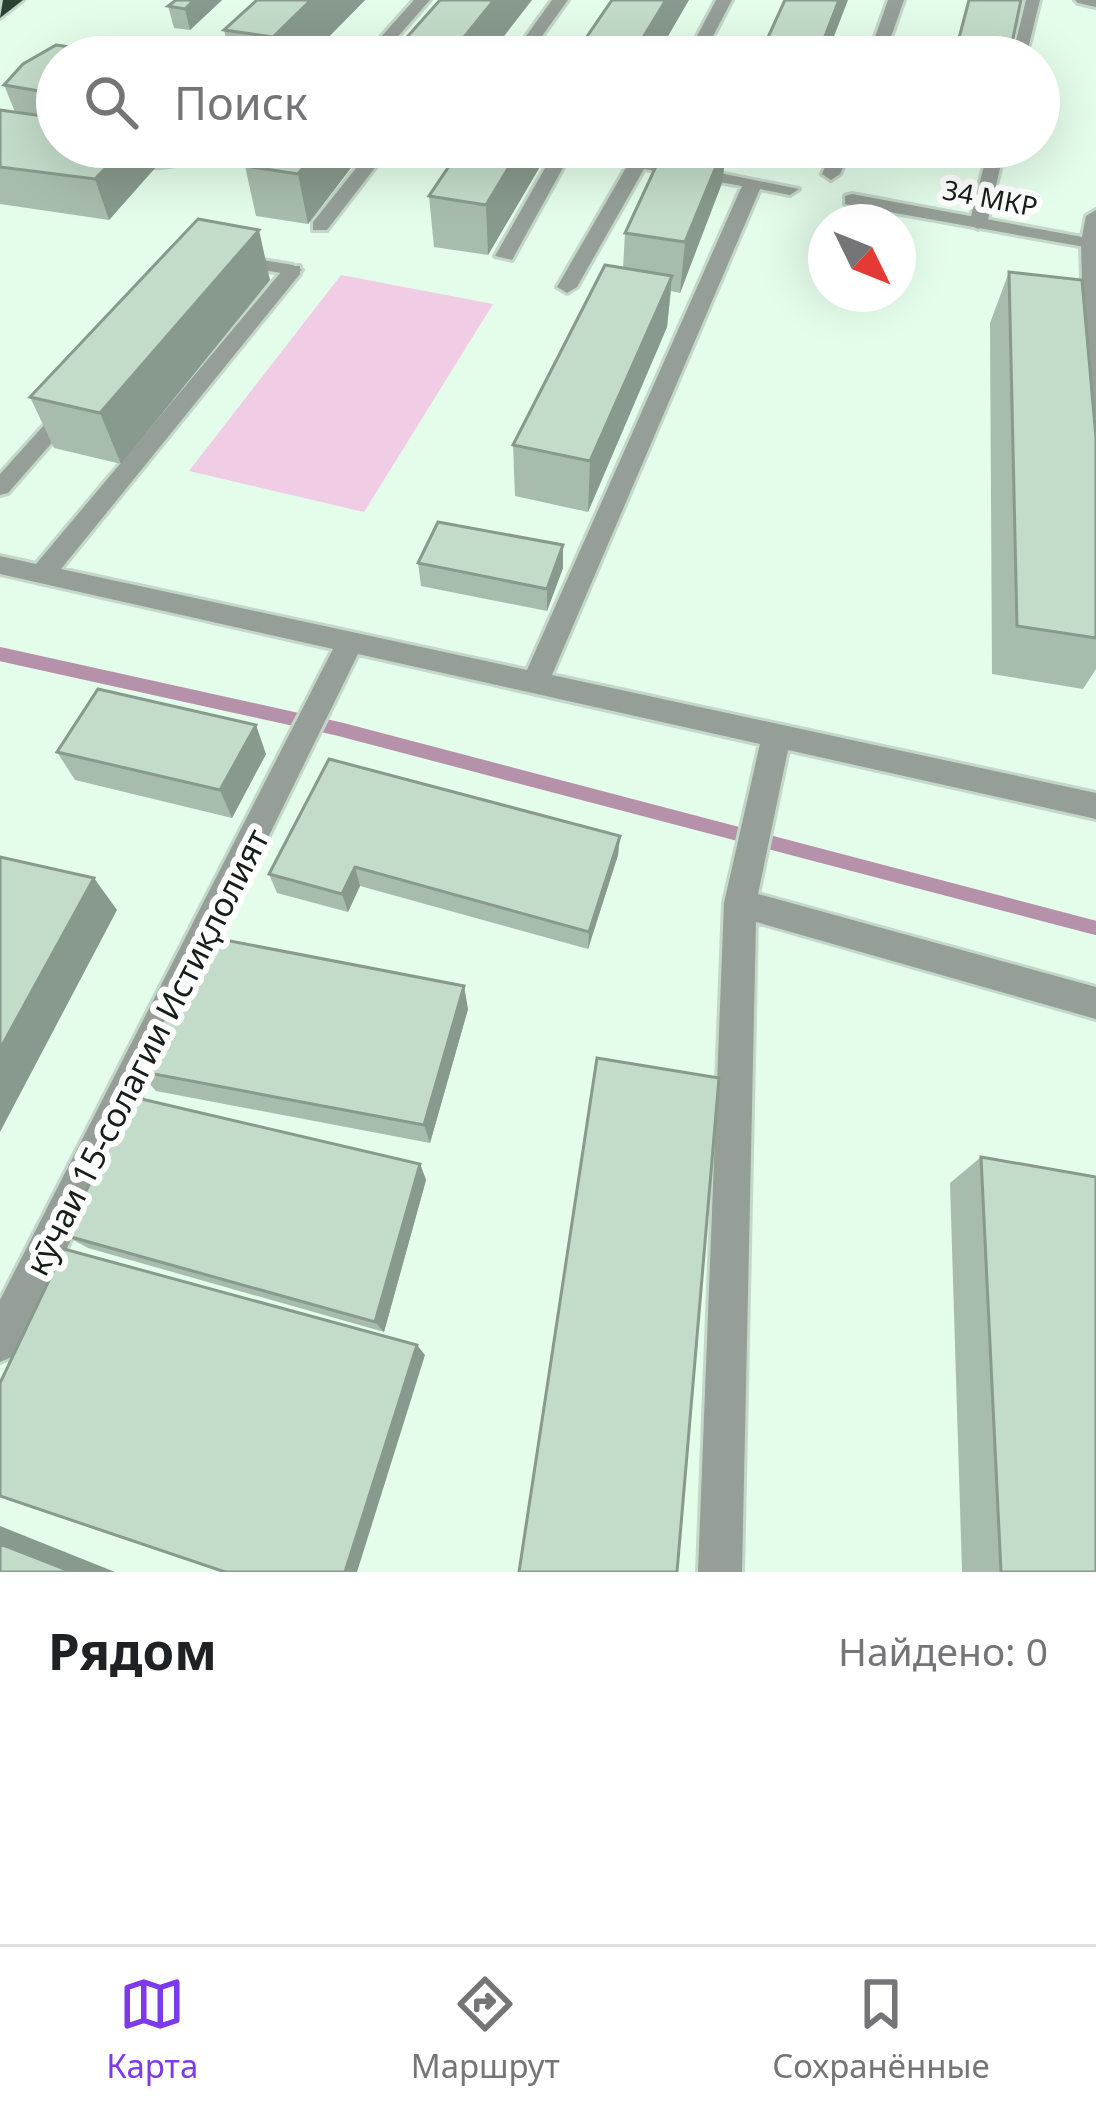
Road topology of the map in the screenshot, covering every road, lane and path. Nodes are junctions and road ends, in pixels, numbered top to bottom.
1 (14, 0) edge
2 (422, 0) edge
3 (560, 0) edge
4 (724, 0) edge
5 (896, 0) edge
6 (1033, 0) edge
7 (1083, 0) edge
8 (1096, 2) edge
9 (0, 12) edge
10 (390, 36) edge
11 (534, 36) edge
12 (705, 36) edge
13 (883, 36) edge
14 (1024, 36) edge
15 (366, 168) edge
16 (555, 168) edge
17 (636, 168) edge
18 (698, 168) edge
19 (834, 168) edge
20 (992, 168) edge
21 (831, 174) dead end
22 (753, 182) junction
23 (790, 189) dead end
24 (852, 200) dead end
25 (1096, 216) edge
26 (978, 224) junction
27 (320, 226) dead end
28 (1093, 245) edge
29 (206, 255) edge
30 (505, 256) dead end
31 (293, 271) joint
32 (567, 287) dead end
33 (79, 398) edge
34 (1096, 411) edge
35 (0, 488) edge
36 (0, 566) edge
37 (42, 574) junction
38 (350, 643) junction
39 (535, 683) junction
40 (777, 735) junction
41 (1096, 806) edge
42 (740, 903) junction
43 (1096, 1003) edge
44 (0, 1342) edge
45 (720, 1572) edge

1 - 9 highway
2 - 10 street
3 - 11 street
4 - 12 street
5 - 13 street
6 - 14 lane
7 - 8 street
15 - 27 street
16 - 30 street
17 - 32 street
18 - 22 street
19 - 21 street
20 - 26 lane
22 - 23 street
22 - 39 street
24 - 26 street, 34 МКР
25 - 28 street
26 - 28 street, 34 МКР
28 - 34 lane
29 - 31 lane
31 - 37 street
33 - 35 lane
36 - 37 street
37 - 38 street
38 - 39 street
38 - 44 street, кӯчаи 15-солагии Истиқлолият
39 - 40 street
40 - 41 street
40 - 42 street
42 - 43 street
42 - 45 street

